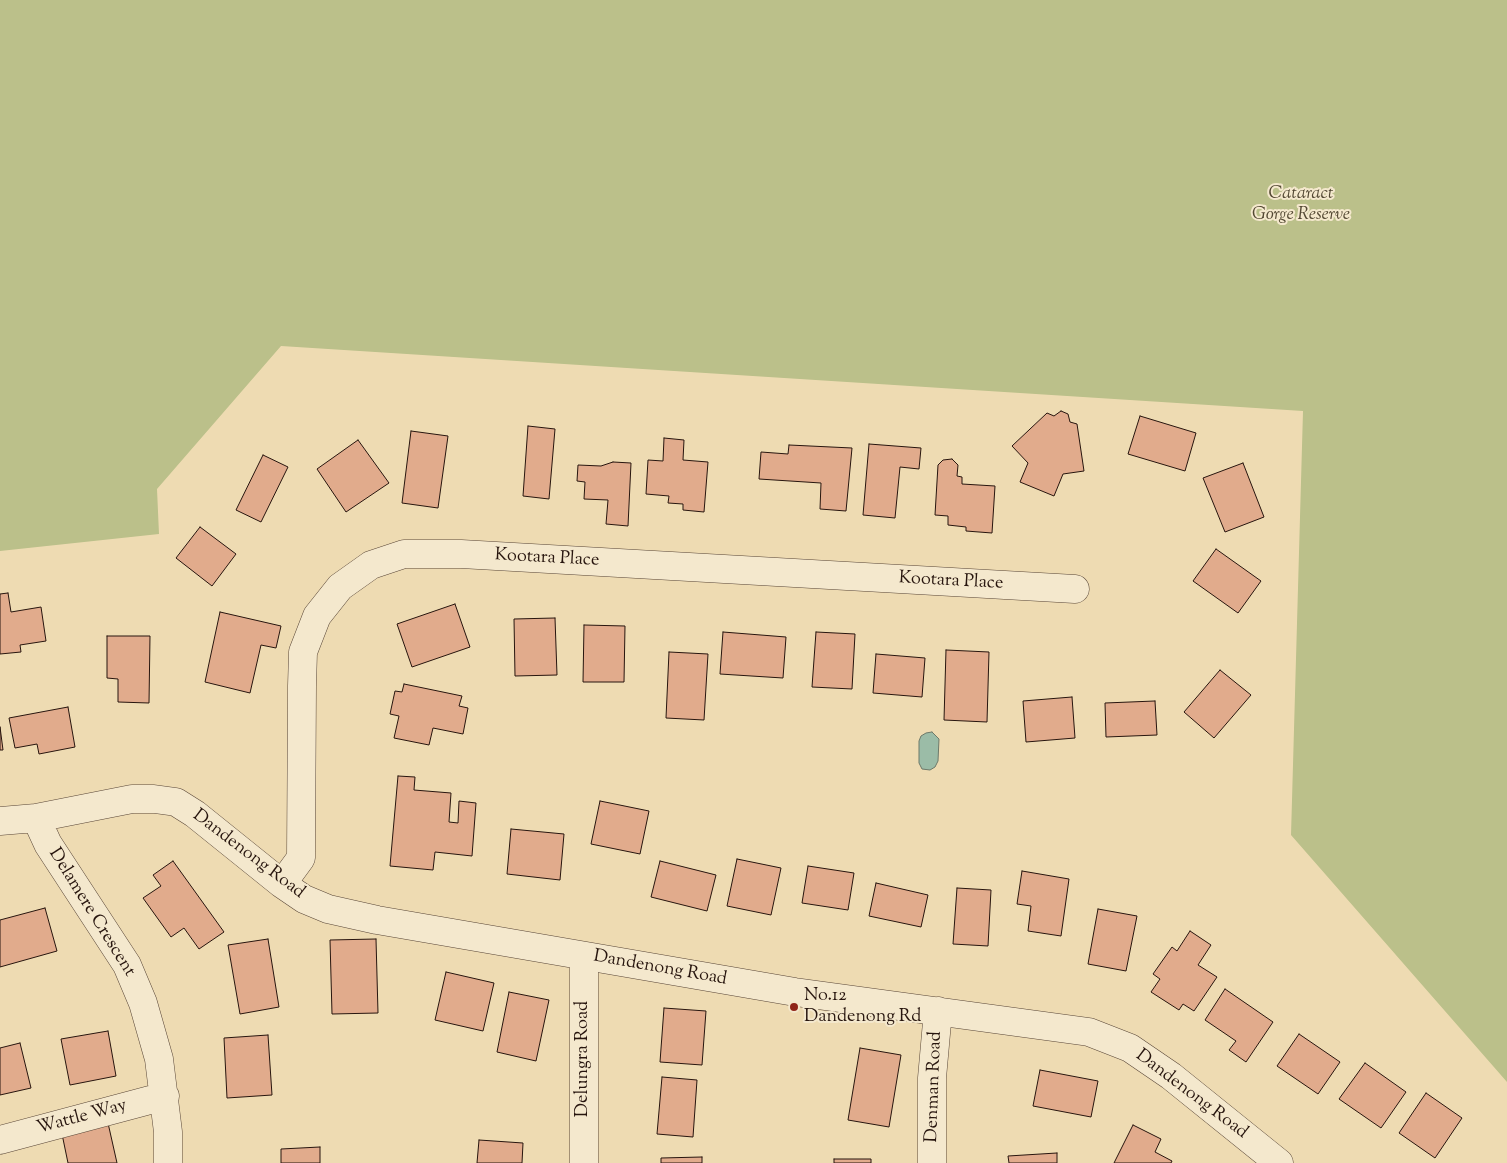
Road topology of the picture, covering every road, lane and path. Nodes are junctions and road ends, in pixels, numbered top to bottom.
1 (1075, 589) dead end
2 (36, 818) junction
3 (0, 821) edge
4 (282, 884) junction
5 (584, 956) junction
6 (938, 1011) junction
7 (164, 1096) junction
8 (0, 1140) edge
9 (168, 1163) edge
10 (584, 1163) edge
11 (932, 1163) edge
12 (1279, 1163) edge

1 - 4 street, Kootara Place
2 - 3 street
2 - 4 street, Dandenong Road
2 - 7 street, Delamere Crescent
4 - 5 street, Dandenong Road
5 - 6 street, Dandenong Road
5 - 10 street, Delungra Road
6 - 11 street, Denman Road
6 - 12 street, Dandenong Road
7 - 8 street, Wattle Way
7 - 9 street, Delamere Crescent

